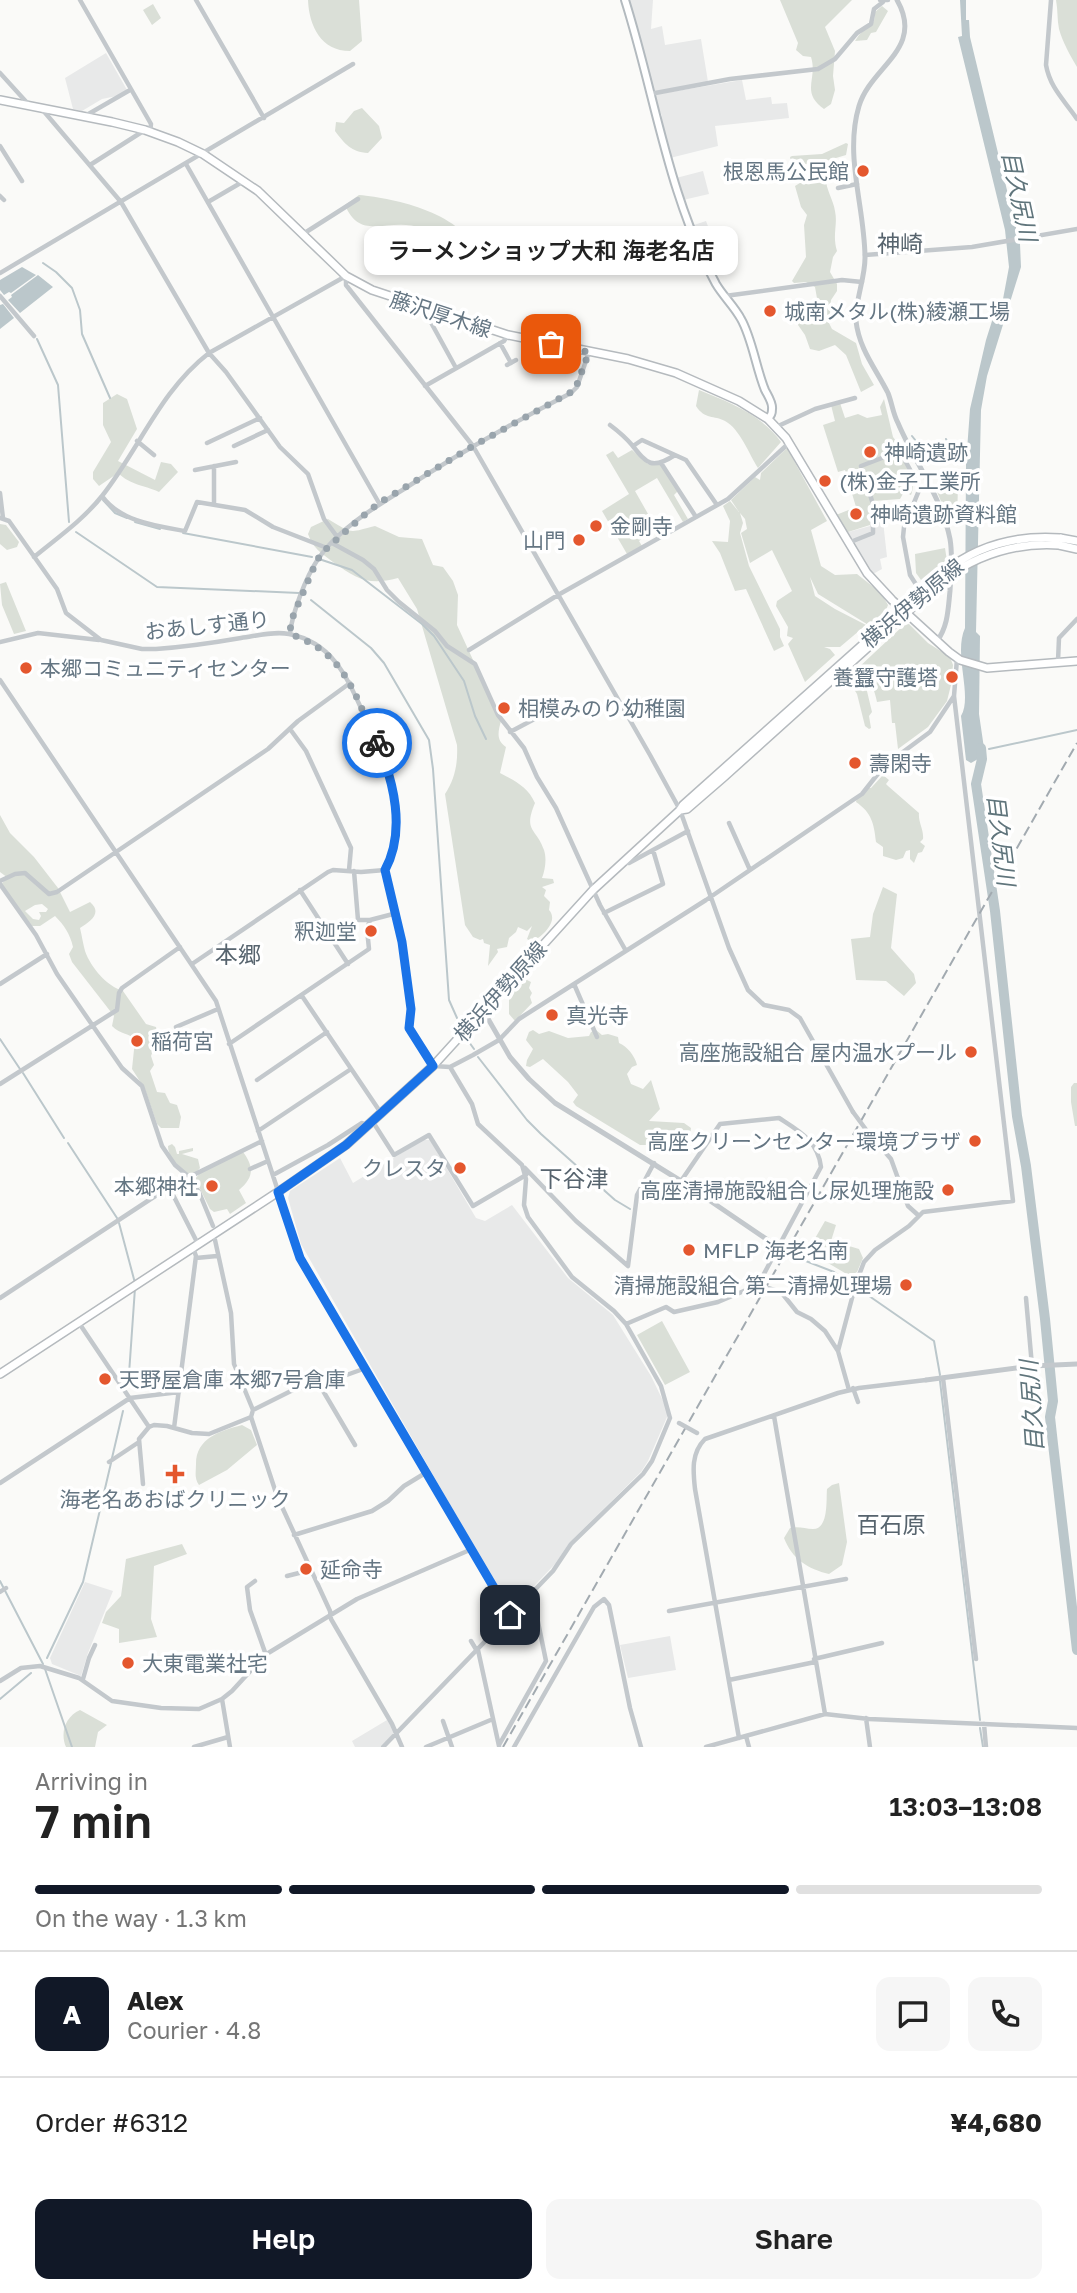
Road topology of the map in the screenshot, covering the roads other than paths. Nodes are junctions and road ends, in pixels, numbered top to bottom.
1 (80, 0) edge
2 (196, 0) edge
3 (625, 0) edge
4 (897, 0) edge
5 (1051, 0) edge
6 (884, 1) edge
7 (353, 64) dead end
8 (0, 73) edge
9 (130, 90) junction
10 (650, 94) junction
11 (0, 100) edge
12 (30, 106) junction
13 (41, 108) junction
14 (85, 116) junction
15 (264, 118) junction
16 (1077, 119) edge
17 (149, 130) junction
18 (0, 146) edge
19 (203, 154) junction
20 (186, 164) junction
21 (90, 165) junction
22 (22, 181) dead end
23 (244, 181) junction
24 (857, 184) junction
25 (838, 188) dead end
26 (358, 199) dead end
27 (121, 202) junction
28 (208, 202) junction
29 (1077, 229) edge
30 (303, 234) junction
31 (865, 256) junction
32 (0, 273) edge
33 (346, 276) junction
34 (862, 282) junction
35 (0, 296) edge
36 (724, 296) junction
37 (423, 308) junction
38 (274, 317) junction
39 (508, 335) junction
40 (34, 336) dead end
41 (500, 343) junction
42 (589, 352) junction
43 (209, 354) junction
44 (512, 363) dead end
45 (456, 368) junction
46 (425, 386) junction
47 (855, 398) dead end
48 (260, 418) junction
49 (768, 419) junction
50 (610, 425) dead end
51 (776, 427) junction
52 (268, 430) junction
53 (137, 442) junction
54 (207, 443) dead end
55 (789, 443) junction
56 (234, 446) dead end
57 (473, 446) junction
58 (633, 446) junction
59 (675, 454) junction
60 (154, 455) dead end
61 (236, 462) dead end
62 (661, 463) junction
63 (214, 466) junction
64 (194, 470) dead end
65 (928, 486) junction
66 (920, 488) junction
67 (0, 493) edge
68 (102, 496) junction
69 (379, 503) junction
70 (214, 504) junction
71 (717, 505) junction
72 (696, 517) junction
73 (1, 518) edge
74 (338, 538) junction
75 (1077, 541) edge
76 (1060, 542) junction
77 (848, 544) junction
78 (330, 546) junction
79 (1077, 549) edge
80 (34, 557) junction
81 (917, 586) dead end
82 (558, 594) junction
83 (904, 611) junction
84 (1077, 619) edge
85 (290, 634) junction
86 (101, 640) junction
87 (937, 641) junction
88 (0, 642) edge
89 (469, 650) dead end
90 (958, 658) junction
91 (1058, 661) junction
92 (1077, 661) edge
93 (0, 680) edge
94 (350, 683) junction
95 (954, 696) junction
96 (542, 715) dead end
97 (290, 729) junction
98 (510, 732) junction
99 (680, 810) junction
100 (729, 823) dead end
101 (688, 831) junction
102 (653, 850) junction
103 (116, 852) junction
104 (624, 862) junction
105 (352, 870) junction
106 (385, 870) junction
107 (750, 870) junction
108 (0, 883) edge
109 (300, 890) junction
110 (593, 890) junction
111 (710, 897) junction
112 (397, 913) junction
113 (604, 913) junction
114 (370, 920) junction
115 (180, 947) junction
116 (626, 951) junction
117 (47, 954) junction
118 (192, 964) junction
119 (348, 964) junction
120 (0, 984) edge
121 (574, 984) junction
122 (302, 996) junction
123 (218, 1009) junction
124 (483, 1010) junction
125 (93, 1024) junction
126 (176, 1027) dead end
127 (327, 1032) junction
128 (597, 1037) dead end
129 (499, 1040) junction
130 (229, 1044) junction
131 (433, 1066) junction
132 (450, 1067) junction
133 (351, 1069) junction
134 (257, 1080) dead end
135 (0, 1084) edge
136 (382, 1114) junction
137 (371, 1124) junction
138 (258, 1131) junction
139 (262, 1141) junction
140 (268, 1161) junction
141 (654, 1163) junction
142 (522, 1165) junction
143 (250, 1169) dead end
144 (273, 1175) junction
145 (526, 1175) junction
146 (188, 1176) junction
147 (681, 1181) junction
148 (169, 1187) junction
149 (278, 1192) junction
150 (918, 1215) junction
151 (214, 1226) dead end
152 (215, 1240) dead end
153 (195, 1246) junction
154 (778, 1247) junction
155 (217, 1256) junction
156 (196, 1258) junction
157 (758, 1286) junction
158 (0, 1298) edge
159 (1026, 1298) dead end
160 (79, 1322) junction
161 (626, 1324) junction
162 (838, 1352) junction
163 (1077, 1364) edge
164 (1033, 1366) junction
165 (366, 1368) junction
166 (0, 1374) edge
167 (943, 1378) junction
168 (926, 1380) joint
169 (319, 1384) junction
170 (851, 1389) junction
171 (179, 1392) junction
172 (130, 1398) junction
173 (858, 1402) dead end
174 (253, 1410) junction
175 (774, 1416) junction
176 (251, 1417) junction
177 (670, 1418) junction
178 (149, 1427) junction
179 (174, 1428) junction
180 (705, 1439) junction
181 (139, 1442) junction
182 (355, 1445) dead end
183 (112, 1460) dead end
184 (427, 1472) junction
185 (0, 1483) edge
186 (143, 1484) dead end
187 (294, 1535) junction
188 (472, 1549) junction
189 (311, 1570) junction
190 (287, 1576) dead end
191 (846, 1579) dead end
192 (255, 1581) dead end
193 (805, 1588) junction
194 (532, 1592) junction
195 (715, 1604) junction
196 (669, 1611) dead end
197 (331, 1615) junction
198 (510, 1615) junction
199 (471, 1641) dead end
200 (881, 1643) dead end
201 (95, 1645) dead end
202 (477, 1651) junction
203 (266, 1655) junction
204 (976, 1659) dead end
205 (814, 1660) junction
206 (81, 1679) junction
207 (729, 1680) junction
208 (0, 1681) edge
209 (222, 1699) junction
210 (825, 1714) junction
211 (866, 1718) junction
212 (493, 1719) junction
213 (443, 1721) dead end
214 (984, 1724) junction
215 (1077, 1728) edge
216 (397, 1733) junction
217 (228, 1737) junction
218 (449, 1737) junction
219 (746, 1737) junction
220 (739, 1738) junction
221 (499, 1746) edge
222 (194, 1747) edge
223 (230, 1747) edge
224 (383, 1747) edge
225 (402, 1747) edge
226 (426, 1747) edge
227 (452, 1747) edge
228 (514, 1747) edge
229 (641, 1747) edge
230 (706, 1747) edge
231 (749, 1747) edge
232 (870, 1747) edge
233 (986, 1747) edge

1 - 9 street
2 - 15 street
3 - 10 main road
4 - 24 street
5 - 16 street
6 - 10 street
7 - 15 street
8 - 12 street
9 - 14 street
9 - 17 street
10 - 36 main road
11 - 12 main road, 藤沢厚木線
12 - 13 main road, 藤沢厚木線
13 - 14 main road, 藤沢厚木線
13 - 21 street
14 - 17 main road, 藤沢厚木線
15 - 19 street
17 - 19 main road, 藤沢厚木線
17 - 21 street
18 - 22 street
19 - 20 street
19 - 23 main road, 藤沢厚木線
20 - 27 street
20 - 28 street
21 - 27 street
23 - 28 street
23 - 30 main road, 藤沢厚木線
24 - 25 street
24 - 31 street
26 - 30 street
27 - 32 street
27 - 43 street
28 - 38 street
29 - 31 street
30 - 33 main road, 藤沢厚木線
31 - 34 street
33 - 37 main road, 藤沢厚木線
33 - 38 street
33 - 46 street
34 - 36 street
34 - 65 street
35 - 40 street
36 - 49 main road
37 - 39 main road, 藤沢厚木線
37 - 45 street
38 - 43 street
38 - 69 street
39 - 41 street
39 - 42 main road, 藤沢厚木線
41 - 44 street
41 - 45 street
42 - 49 main road, 藤沢厚木線
42 - 57 street
43 - 48 street
43 - 53 street
45 - 46 street
46 - 57 street
47 - 51 street
48 - 52 street
48 - 54 street
49 - 51 main road, 藤沢厚木線
50 - 58 street
51 - 55 main road, 藤沢厚木線
52 - 56 street
52 - 74 street
53 - 60 street
53 - 68 street
55 - 71 street
55 - 77 main road, 藤沢厚木線
57 - 69 street
57 - 82 street
58 - 59 street
58 - 62 street
59 - 62 street
59 - 71 street
61 - 63 street
62 - 72 street
63 - 64 street
63 - 70 street
65 - 66 street
65 - 87 street
66 - 77 street
66 - 81 street
67 - 73 street
68 - 70 street
68 - 80 street
69 - 74 street
70 - 78 street
71 - 72 street
72 - 82 street
73 - 80 street, おあしす通り
74 - 78 street
75 - 76 main road, 横浜伊勢原線
76 - 79 main road, 横浜伊勢原線
76 - 83 main road, 横浜伊勢原線, bridge
77 - 83 main road, 藤沢厚木線
78 - 85 street
78 - 98 street
80 - 86 street, おあしす通り
82 - 89 street
82 - 99 street
83 - 87 main road, 横浜伊勢原線
83 - 99 main road, 横浜伊勢原線
84 - 91 street
85 - 86 street, おあしす通り
85 - 94 street, おあしす通り
86 - 88 street
87 - 90 main road, 横浜伊勢原線
90 - 91 main road
90 - 95 street
91 - 92 main road
93 - 103 street
94 - 97 street
94 - 106 street, おあしす通り
95 - 107 street
95 - 150 street
96 - 98 street
97 - 103 street
97 - 105 street
98 - 110 street
99 - 101 street
99 - 104 main road, 横浜伊勢原線
100 - 107 street
101 - 102 street
101 - 111 street
102 - 104 street
102 - 113 street
103 - 108 street
103 - 115 street
104 - 110 main road, 横浜伊勢原線
105 - 106 street
105 - 109 street
105 - 114 street
106 - 112 street
107 - 111 street
108 - 117 street
109 - 118 street
109 - 119 street
110 - 113 street
110 - 124 main road, 横浜伊勢原線
111 - 116 street
111 - 150 street, bridge
112 - 114 street
112 - 131 street
113 - 116 street
114 - 119 street
115 - 118 street
115 - 125 street
116 - 121 street
117 - 120 street
117 - 125 street
118 - 123 street
119 - 122 street
121 - 128 street
121 - 129 street
122 - 127 street
122 - 130 street
123 - 126 street
123 - 130 street
124 - 129 street
124 - 131 main road, 横浜伊勢原線
125 - 135 street
125 - 146 street
127 - 133 street
127 - 134 street
129 - 132 street
129 - 141 street
130 - 138 street
131 - 132 street
131 - 136 main road, 横浜伊勢原線
132 - 142 street
133 - 136 street
133 - 138 street
136 - 137 main road, 横浜伊勢原線
137 - 144 street
137 - 145 street
137 - 149 main road, 横浜伊勢原線
138 - 139 street
139 - 140 street
139 - 146 street
140 - 143 street
140 - 144 street
141 - 142 street
141 - 147 street
142 - 145 street
144 - 149 street
145 - 161 street
146 - 148 street
146 - 151 street
147 - 154 street
147 - 154 street
148 - 153 street
148 - 158 street
149 - 153 main road, 横浜伊勢原線
149 - 165 street
150 - 162 street
152 - 155 street
153 - 156 street
153 - 160 main road, 横浜伊勢原線
154 - 157 street
155 - 156 street
155 - 174 street
156 - 171 street
157 - 161 street
157 - 162 street
159 - 164 street
160 - 166 main road, 横浜伊勢原線
160 - 172 street
161 - 177 street
162 - 170 street
163 - 164 street
164 - 167 street
165 - 169 street
165 - 184 street
167 - 168 street
167 - 204 street
168 - 170 street
169 - 174 street
169 - 182 street
170 - 173 street
170 - 175 street
171 - 172 street
171 - 179 street
172 - 178 street
172 - 185 street
174 - 176 street
175 - 180 street
175 - 193 street
176 - 179 street
176 - 187 street
177 - 180 street, bridge
177 - 194 street
178 - 179 street
178 - 181 street
180 - 195 street
181 - 183 street
181 - 186 street
184 - 187 street
184 - 188 street
187 - 189 street
188 - 197 street
188 - 198 street
189 - 190 street
189 - 197 street
191 - 193 street
192 - 203 street
193 - 195 street
193 - 205 street
194 - 198 street
194 - 221 street
195 - 196 street
195 - 207 street
197 - 203 street
197 - 216 street
198 - 202 street
199 - 202 street
200 - 205 street
201 - 206 street
202 - 212 street
202 - 216 street
203 - 209 street
205 - 207 street
205 - 210 street
206 - 208 street
206 - 209 street
207 - 220 street
209 - 217 street
210 - 211 street
210 - 219 street
211 - 214 street
211 - 232 street
212 - 218 street
212 - 221 street
213 - 218 street
214 - 215 street
214 - 233 street
216 - 224 street
216 - 225 street
217 - 222 street
217 - 223 street
218 - 226 street
218 - 227 street
219 - 220 street
219 - 231 street
220 - 230 street
228 - 229 street

